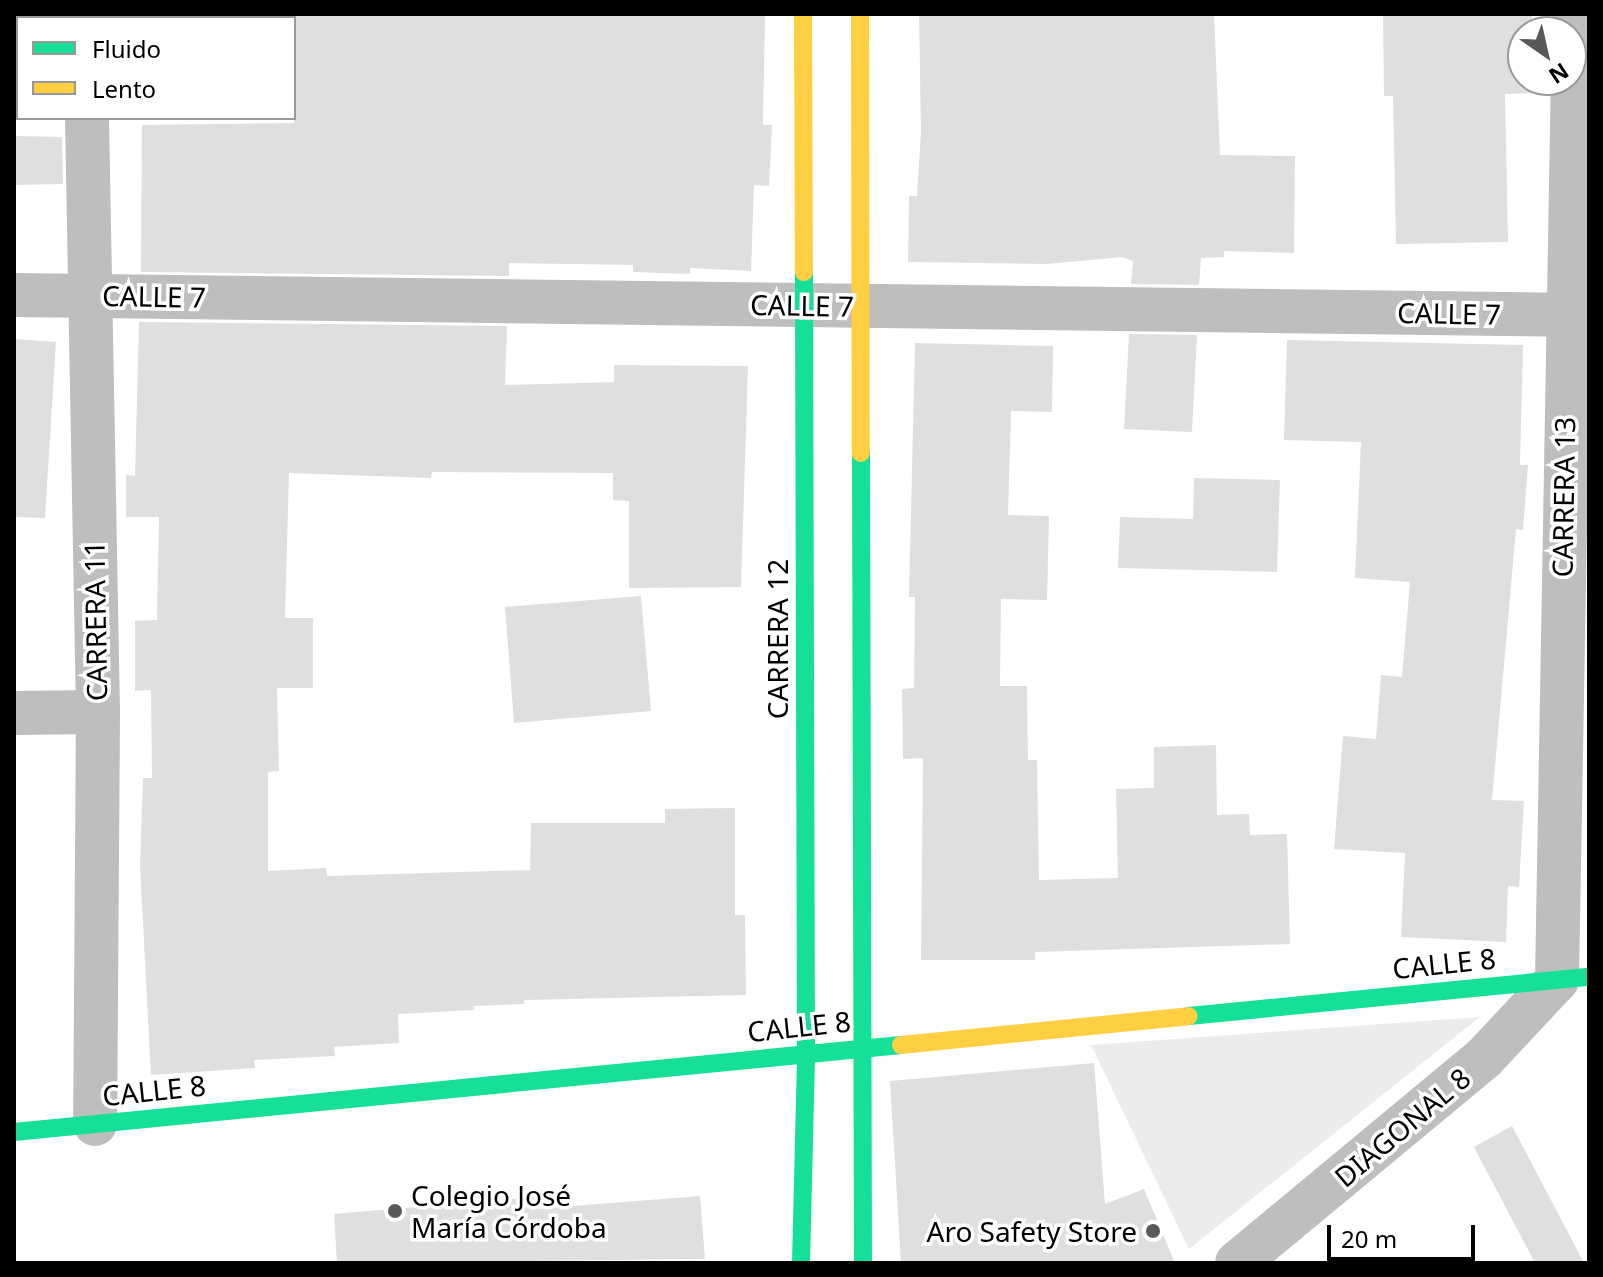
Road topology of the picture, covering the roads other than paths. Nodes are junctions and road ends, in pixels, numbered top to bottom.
1 (803, 14) edge
2 (860, 14) edge
3 (1574, 14) edge
4 (87, 120) edge
5 (14, 295) edge
6 (87, 295) junction
7 (803, 305) junction
8 (861, 306) junction
9 (1577, 315) edge
10 (98, 712) junction
11 (14, 713) edge
12 (1573, 979) edge
13 (862, 1048) junction
14 (806, 1054) junction
15 (95, 1124) junction
16 (14, 1132) edge
17 (801, 1263) edge
18 (863, 1263) edge
19 (1237, 1263) edge

1 - 7 street, CARRERA 12
2 - 8 street
3 - 9 street, CARRERA 13
4 - 6 street, CARRERA 11
5 - 6 street, CALLE 7
6 - 7 street, CALLE 7
6 - 10 street, CARRERA 11
7 - 8 street, CALLE 7
7 - 14 street, CARRERA 12
8 - 9 street, CALLE 7
8 - 13 street
9 - 12 street, CARRERA 13
10 - 11 street
10 - 15 street, CARRERA 11
12 - 13 street, CALLE 8
12 - 19 street, DIAGONAL 8
13 - 14 street, CALLE 8
13 - 18 street
14 - 15 street, CALLE 8
14 - 17 street, CARRERA 12
15 - 16 street, CALLE 8

